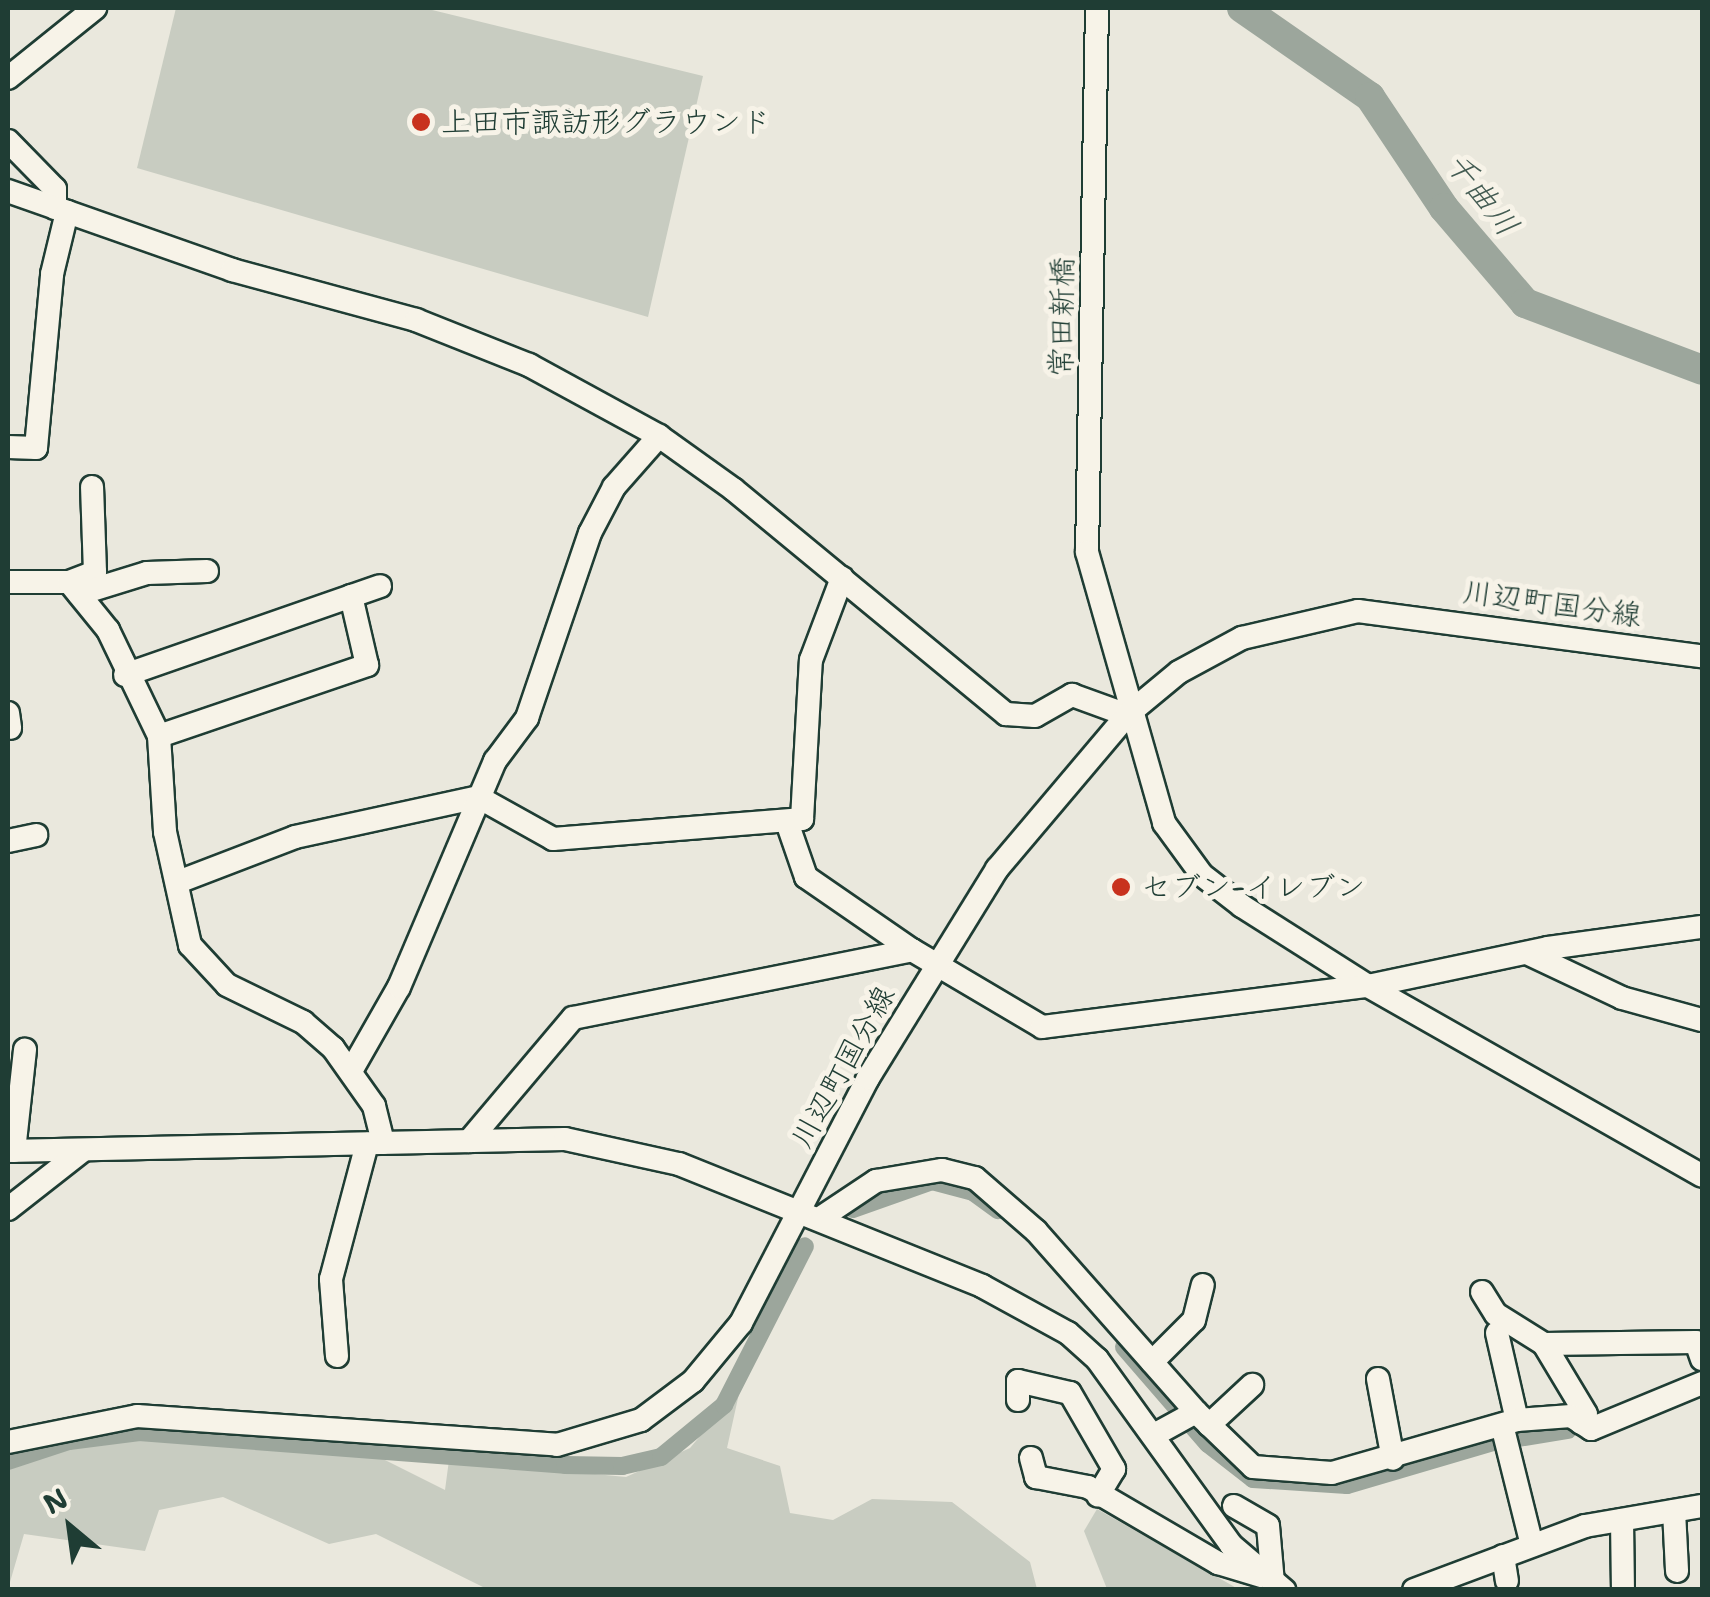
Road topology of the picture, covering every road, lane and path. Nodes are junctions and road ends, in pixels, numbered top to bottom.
1 (96, 8) edge
2 (1098, 8) edge
3 (8, 78) edge
4 (8, 142) edge
5 (8, 191) edge
6 (61, 210) junction
7 (659, 436) junction
8 (8, 448) edge
9 (92, 487) dead end
10 (207, 571) dead end
11 (842, 578) junction
12 (8, 582) edge
13 (380, 586) dead end
14 (74, 588) junction
15 (352, 596) junction
16 (1702, 656) edge
17 (125, 675) junction
18 (1127, 715) junction
19 (159, 736) junction
20 (478, 797) junction
21 (788, 825) junction
22 (36, 835) dead end
23 (8, 842) edge
24 (178, 882) junction
25 (1702, 927) edge
26 (912, 950) junction
27 (1527, 953) junction
28 (936, 960) junction
29 (1368, 986) junction
30 (1702, 1020) edge
31 (24, 1050) dead end
32 (351, 1071) junction
33 (469, 1141) junction
34 (375, 1143) junction
35 (10, 1151) edge
36 (82, 1151) junction
37 (1702, 1176) edge
38 (8, 1210) edge
39 (809, 1215) junction
40 (1202, 1285) dead end
41 (1482, 1292) dead end
42 (1497, 1333) dead end
43 (1544, 1344) junction
44 (337, 1356) dead end
45 (1702, 1358) edge
46 (1152, 1362) junction
47 (1378, 1379) dead end
48 (1702, 1383) edge
49 (1252, 1385) dead end
50 (1018, 1400) dead end
51 (1193, 1419) junction
52 (1582, 1423) junction
53 (1507, 1424) junction
54 (1154, 1435) junction
55 (8, 1442) edge
56 (1031, 1458) dead end
57 (1393, 1459) junction
58 (1098, 1496) junction
59 (1234, 1506) dead end
60 (1702, 1506) edge
61 (1674, 1511) junction
62 (1622, 1520) junction
63 (1532, 1545) junction
64 (1503, 1556) junction
65 (1677, 1571) dead end
66 (1507, 1582) dead end
67 (1274, 1583) edge
68 (1414, 1590) edge
69 (1623, 1590) edge

1 - 3 street
2 - 18 street, 常田新橋
4 - 6 street
5 - 6 street
6 - 7 street
6 - 8 street
7 - 11 street
7 - 20 street
9 - 14 street
10 - 14 street
11 - 18 street
11 - 21 street
12 - 14 street
13 - 15 street
14 - 17 street
15 - 17 street
15 - 19 street
16 - 18 street, 川辺町国分線
17 - 19 street
18 - 28 street, 川辺町国分線
18 - 29 street, 常田新橋
19 - 24 street
20 - 21 street
20 - 24 street
20 - 32 street
21 - 26 street
22 - 23 street
24 - 32 street
25 - 27 street
26 - 28 street
26 - 33 street
27 - 29 street
27 - 30 street
28 - 29 street
28 - 39 street, 川辺町国分線
29 - 37 street, 常田新橋
31 - 35 street
32 - 34 street
33 - 34 street
33 - 39 street
34 - 36 street
34 - 44 street
35 - 36 street
36 - 38 street
39 - 46 street
39 - 54 street
39 - 55 street, 川辺町国分線
40 - 46 street
41 - 43 street
42 - 53 street
43 - 45 street
43 - 52 street
46 - 51 street
47 - 57 street
48 - 52 street
49 - 51 street
50 - 58 street
51 - 54 street
51 - 57 street
52 - 53 street
53 - 57 street
53 - 63 street
54 - 67 street
56 - 58 street
58 - 67 street
59 - 67 street
60 - 61 street
61 - 62 street
61 - 65 street
62 - 63 street
62 - 69 street
63 - 64 street
64 - 66 street
64 - 68 street

